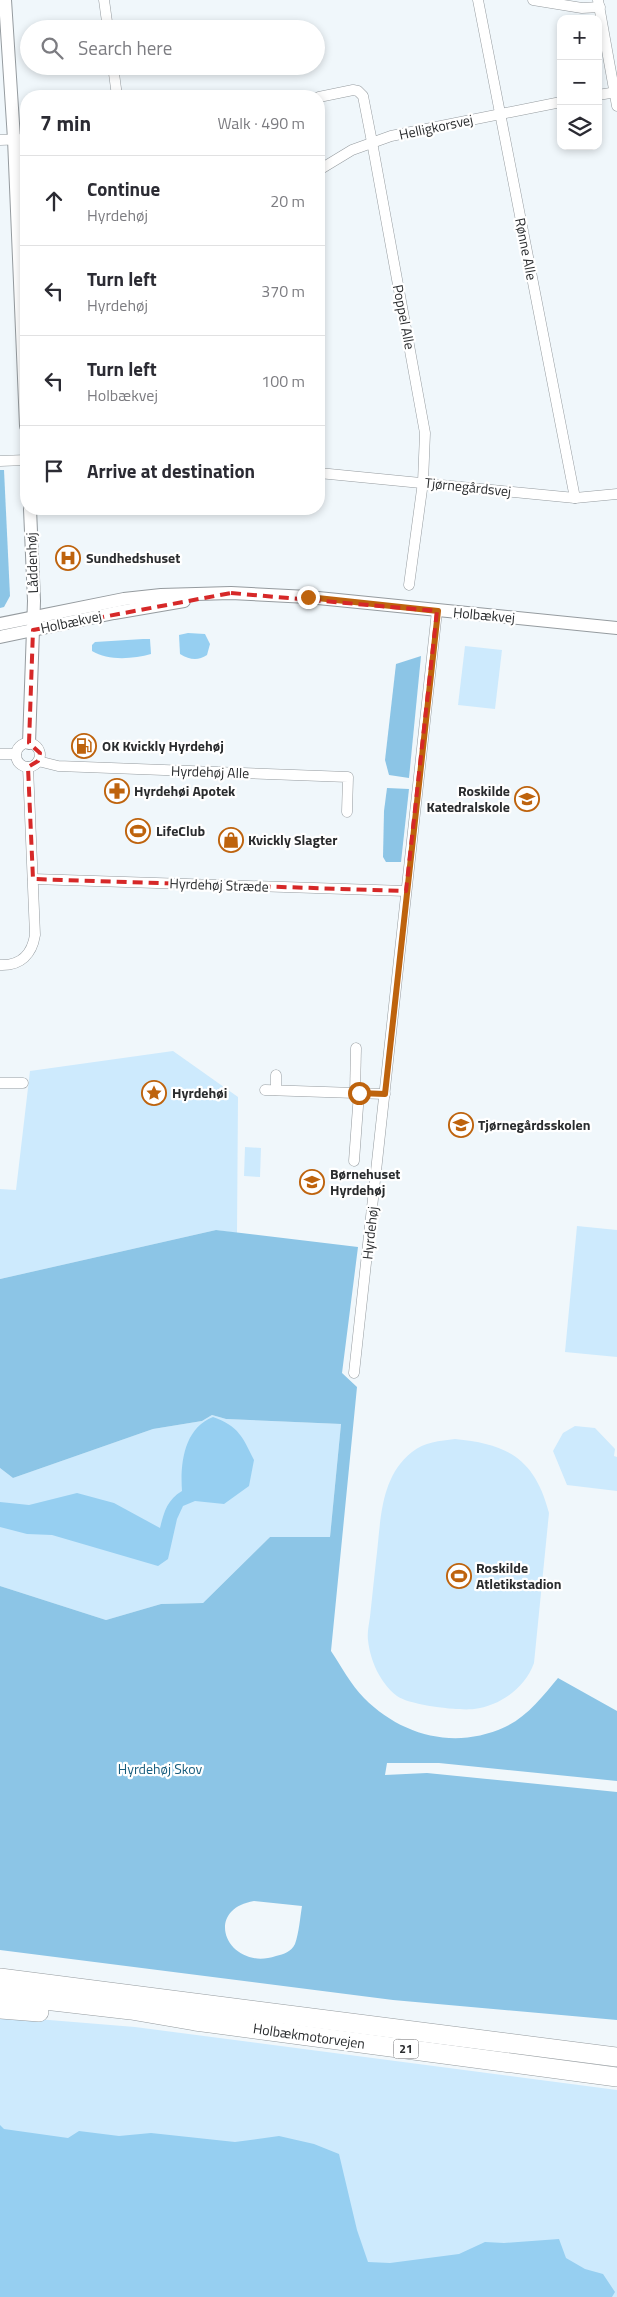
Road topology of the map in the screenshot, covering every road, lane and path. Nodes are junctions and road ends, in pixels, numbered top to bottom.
1 (5, 0) edge
2 (104, 0) edge
3 (478, 0) edge
4 (533, 0) edge
5 (599, 4) edge
6 (107, 20) edge
7 (114, 75) edge
8 (116, 90) edge
9 (616, 92) edge
10 (602, 94) edge
11 (325, 96) edge
12 (557, 103) edge
13 (617, 106) edge
14 (500, 114) junction
15 (20, 139) edge
16 (0, 140) edge
17 (372, 142) junction
18 (325, 166) edge
19 (20, 460) edge
20 (0, 461) edge
21 (325, 474) edge
22 (423, 482) junction
23 (617, 494) edge
24 (575, 498) junction
25 (30, 515) edge
26 (410, 585) dead end
27 (231, 594) junction
28 (438, 611) junction
29 (33, 616) junction
30 (0, 624) edge
31 (617, 628) edge
32 (33, 630) junction
33 (0, 637) edge
34 (29, 743) junction
35 (0, 754) edge
36 (16, 754) junction
37 (38, 761) junction
38 (28, 767) junction
39 (347, 812) dead end
40 (33, 879) junction
41 (406, 890) junction
42 (0, 965) edge
43 (356, 1048) dead end
44 (276, 1076) dead end
45 (0, 1082) edge
46 (22, 1083) dead end
47 (357, 1093) junction
48 (385, 1094) junction
49 (354, 1161) dead end
50 (354, 1373) dead end
51 (0, 1968) edge
52 (0, 1978) edge
53 (78, 1987) junction
54 (0, 1996) edge
55 (0, 2009) edge
56 (195, 2021) junction
57 (617, 2057) edge
58 (617, 2077) edge

1 - 15 street
2 - 6 street
3 - 14 street, Rønne Alle
4 - 5 street
5 - 9 street
7 - 8 street
9 - 10 street
9 - 13 street
11 - 17 street, Poppel Alle
12 - 14 street, Helligkorsvej
14 - 17 street, Helligkorsvej
14 - 24 street, Rønne Alle
15 - 16 street
17 - 18 street, Helligkorsvej
17 - 22 street, Poppel Alle
19 - 20 street
21 - 22 street, Tjørnegårdsvej
22 - 24 street, Tjørnegårdsvej
22 - 26 street, Poppel Alle
23 - 24 street, Tjørnegårdsvej
25 - 29 street, Låddenhøj
27 - 28 street, Holbækvej
27 - 29 street, Holbækvej
27 - 32 street, Holbækvej
28 - 31 street, Holbækvej
28 - 41 street, Hyrdehøj
29 - 30 street, Holbækvej
29 - 32 street, Låddenhøj
32 - 33 street, Holbækvej
32 - 34 street
34 - 36 street
34 - 37 street
35 - 36 street
36 - 38 street
37 - 38 street
37 - 39 street, Hyrdehøj Alle
38 - 40 street
40 - 41 street, Hyrdehøj Stræde
40 - 42 street
41 - 48 street, Hyrdehøj
43 - 47 street
44 - 47 street
45 - 46 street
47 - 48 street
47 - 49 street
48 - 50 street, Hyrdehøj
51 - 53 highway
52 - 53 highway, Holbækmotorvejen / 21
53 - 57 highway, Holbækmotorvejen / 21
54 - 56 highway, Holbækmotorvejen / 21
55 - 56 highway
56 - 58 highway, Holbækmotorvejen / 21

